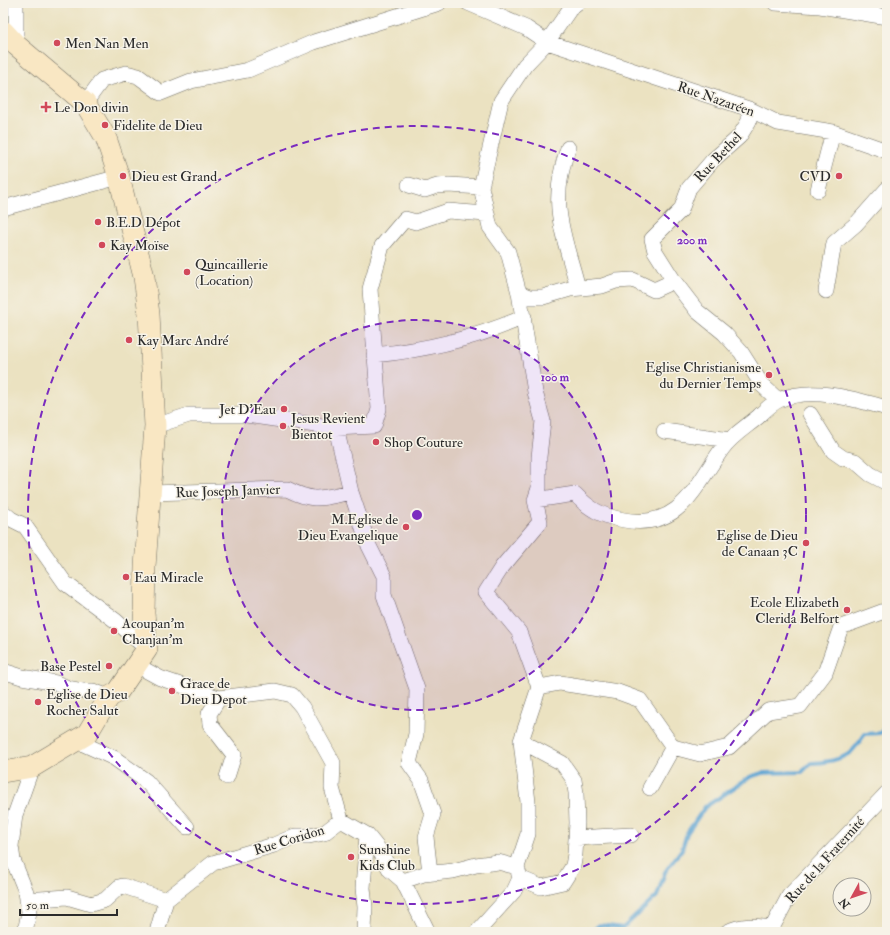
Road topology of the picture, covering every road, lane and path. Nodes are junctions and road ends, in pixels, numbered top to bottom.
1 (16, 3) edge
2 (439, 3) edge
3 (468, 3) edge
4 (578, 3) edge
5 (775, 3) edge
6 (887, 17) edge
7 (9, 38) edge
8 (546, 42) junction
9 (85, 103) junction
10 (749, 109) junction
11 (833, 132) junction
12 (568, 148) dead end
13 (887, 151) edge
14 (119, 177) junction
15 (409, 185) dead end
16 (481, 187) junction
17 (887, 189) edge
18 (818, 190) dead end
19 (3, 208) edge
20 (486, 214) junction
21 (674, 281) junction
22 (578, 288) junction
23 (826, 291) dead end
24 (520, 293) junction
25 (524, 317) junction
26 (374, 355) junction
27 (778, 400) junction
28 (887, 408) edge
29 (810, 414) dead end
30 (155, 426) junction
31 (336, 428) junction
32 (664, 431) dead end
33 (730, 440) junction
34 (887, 483) edge
35 (351, 492) junction
36 (150, 493) junction
37 (535, 500) junction
38 (3, 512) edge
39 (887, 610) edge
40 (147, 649) junction
41 (3, 671) edge
42 (131, 671) junction
43 (539, 687) junction
44 (109, 697) junction
45 (219, 698) junction
46 (521, 740) junction
47 (77, 741) junction
48 (673, 747) junction
49 (32, 767) junction
50 (3, 772) edge
51 (227, 777) dead end
52 (650, 788) dead end
53 (887, 793) edge
54 (341, 820) junction
55 (187, 827) dead end
56 (367, 835) junction
57 (631, 835) dead end
58 (576, 838) junction
59 (7, 847) edge
60 (430, 873) junction
61 (518, 873) junction
62 (402, 881) junction
63 (27, 900) junction
64 (166, 900) junction
65 (772, 930) edge
66 (25, 932) edge
67 (157, 932) edge
68 (364, 932) edge
69 (428, 932) edge
70 (477, 932) edge
71 (727, 932) edge

1 - 7 street
2 - 9 street
3 - 8 street, Rue Nazaréen
4 - 8 street
5 - 6 street
7 - 9 street
8 - 10 street, Rue Nazaréen
8 - 16 street
9 - 14 street
10 - 11 street, Rue Nazaréen
10 - 21 street, Rue Bethel
11 - 13 street, Rue Nazaréen
11 - 18 street
12 - 22 street
14 - 19 street
14 - 30 street
15 - 16 street
16 - 20 street
17 - 23 street
20 - 24 street
20 - 26 street
21 - 22 street
21 - 27 street
22 - 24 street
24 - 25 street
25 - 26 street
25 - 37 street
26 - 31 street
27 - 28 street
27 - 33 street
29 - 34 street
30 - 31 street
30 - 36 street
31 - 35 street
32 - 33 street
33 - 37 street
35 - 36 street, Rue Joseph Janvier
35 - 60 street
36 - 40 street
37 - 43 street
38 - 40 street
39 - 48 street
40 - 42 street
41 - 44 street
42 - 44 street
42 - 45 street, Rue Coridon
43 - 46 street
43 - 48 street
44 - 47 street
45 - 51 street
45 - 54 street, Rue Coridon
46 - 58 street
46 - 61 street
47 - 49 street
47 - 55 street
48 - 52 street
49 - 50 street
49 - 59 street
53 - 65 street, Rue de la Fraternité
54 - 56 street
54 - 64 street, Rue Coridon
56 - 62 street
56 - 68 street
57 - 58 street
58 - 61 street
59 - 63 street
60 - 61 street
60 - 62 street
61 - 70 street
62 - 69 street
63 - 64 street
63 - 66 street
64 - 67 street
65 - 71 street

